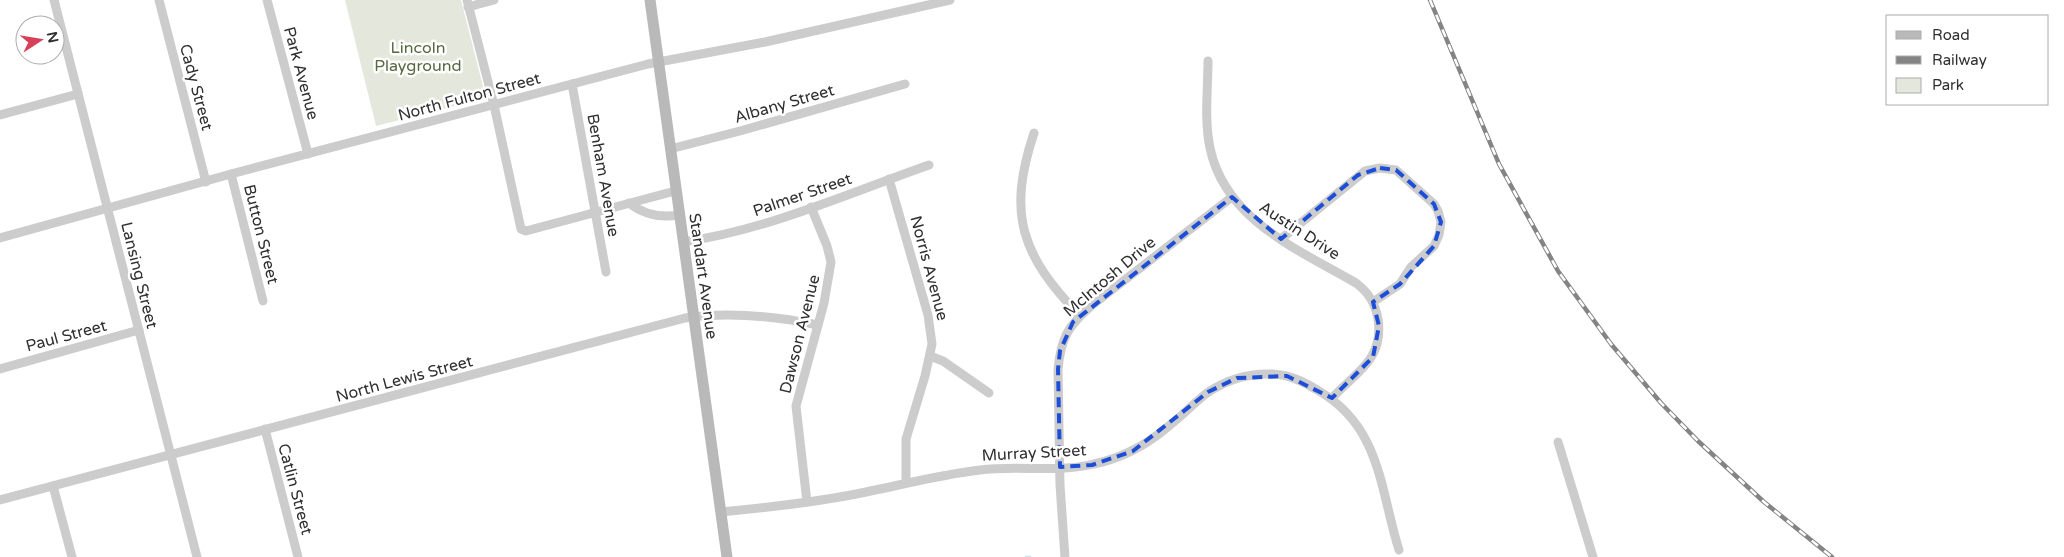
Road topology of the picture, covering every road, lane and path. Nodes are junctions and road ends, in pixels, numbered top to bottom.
1 (54, 0) edge
2 (159, 0) edge
3 (267, 0) edge
4 (494, 0) edge
5 (650, 0) edge
6 (950, 0) edge
7 (468, 3) edge
8 (1208, 61) dead end
9 (659, 62) junction
10 (572, 84) junction
11 (905, 84) dead end
12 (78, 94) junction
13 (494, 105) junction
14 (0, 114) edge
15 (1034, 132) dead end
16 (670, 149) junction
17 (308, 154) junction
18 (929, 165) dead end
19 (231, 174) junction
20 (889, 179) junction
21 (206, 182) junction
22 (675, 191) junction
23 (1232, 197) junction
24 (629, 203) junction
25 (811, 207) junction
26 (108, 209) junction
27 (595, 212) junction
28 (679, 215) junction
29 (0, 238) edge
30 (1281, 239) junction
31 (683, 242) junction
32 (606, 272) dead end
33 (263, 302) dead end
34 (1373, 302) junction
35 (1080, 316) junction
36 (694, 317) junction
37 (818, 325) junction
38 (139, 330) junction
39 (930, 356) junction
40 (0, 368) edge
41 (989, 394) dead end
42 (1332, 398) junction
43 (265, 429) junction
44 (1558, 442) dead end
45 (170, 454) junction
46 (1060, 467) junction
47 (906, 482) junction
48 (53, 486) junction
49 (0, 500) edge
50 (807, 502) junction
51 (721, 512) junction
52 (1398, 550) dead end
53 (72, 557) edge
54 (197, 557) edge
55 (298, 557) edge
56 (727, 557) edge
57 (1065, 557) edge
58 (1592, 557) edge

1 - 12 street, Lansing Street
2 - 21 street, Cady Street
3 - 17 street, Park Avenue
4 - 7 street
5 - 9 street, Standart Avenue
6 - 9 street, North Fulton Street
7 - 13 street
8 - 23 street, Austin Drive
9 - 10 street, North Fulton Street
9 - 16 street, Standart Avenue
10 - 13 street, North Fulton Street
10 - 27 street, Benham Avenue
11 - 16 street, Albany Street
12 - 14 street
12 - 26 street, Lansing Street
13 - 17 street, North Fulton Street
13 - 27 street
15 - 35 street
16 - 22 street, Standart Avenue
17 - 19 street, North Fulton Street
18 - 20 street, Palmer Street
19 - 21 street, North Fulton Street
19 - 33 street, Button Street
20 - 25 street, Palmer Street
20 - 39 street, Norris Avenue
21 - 26 street, North Fulton Street
22 - 24 street
22 - 28 street, Standart Avenue
23 - 30 street, Austin Drive
23 - 35 street, McIntosh Drive
24 - 27 street
24 - 28 street
25 - 31 street, Palmer Street
25 - 37 street, Dawson Avenue
26 - 29 street, North Fulton Street
26 - 38 street, Lansing Street
27 - 32 street, Benham Avenue
28 - 31 street, Standart Avenue
30 - 34 street, Austin Drive
30 - 34 street
31 - 36 street, Standart Avenue
34 - 42 street, Austin Drive
35 - 46 street, McIntosh Drive
36 - 37 street, North Lewis Street
36 - 43 street, North Lewis Street
36 - 51 street, Standart Avenue
37 - 50 street, Dawson Avenue
38 - 40 street, Paul Street
38 - 45 street, Lansing Street
39 - 41 street
39 - 47 street, Norris Avenue
42 - 46 street, Murray Street
42 - 52 street, Murray Street
43 - 45 street, North Lewis Street
43 - 55 street, Catlin Street
44 - 58 street
45 - 48 street, North Lewis Street
45 - 54 street, Lansing Street
46 - 47 street, Murray Street
46 - 57 street, McIntosh Drive
47 - 50 street, Murray Street
48 - 49 street, North Lewis Street
48 - 53 street
50 - 51 street, Murray Street
51 - 56 street, Standart Avenue

